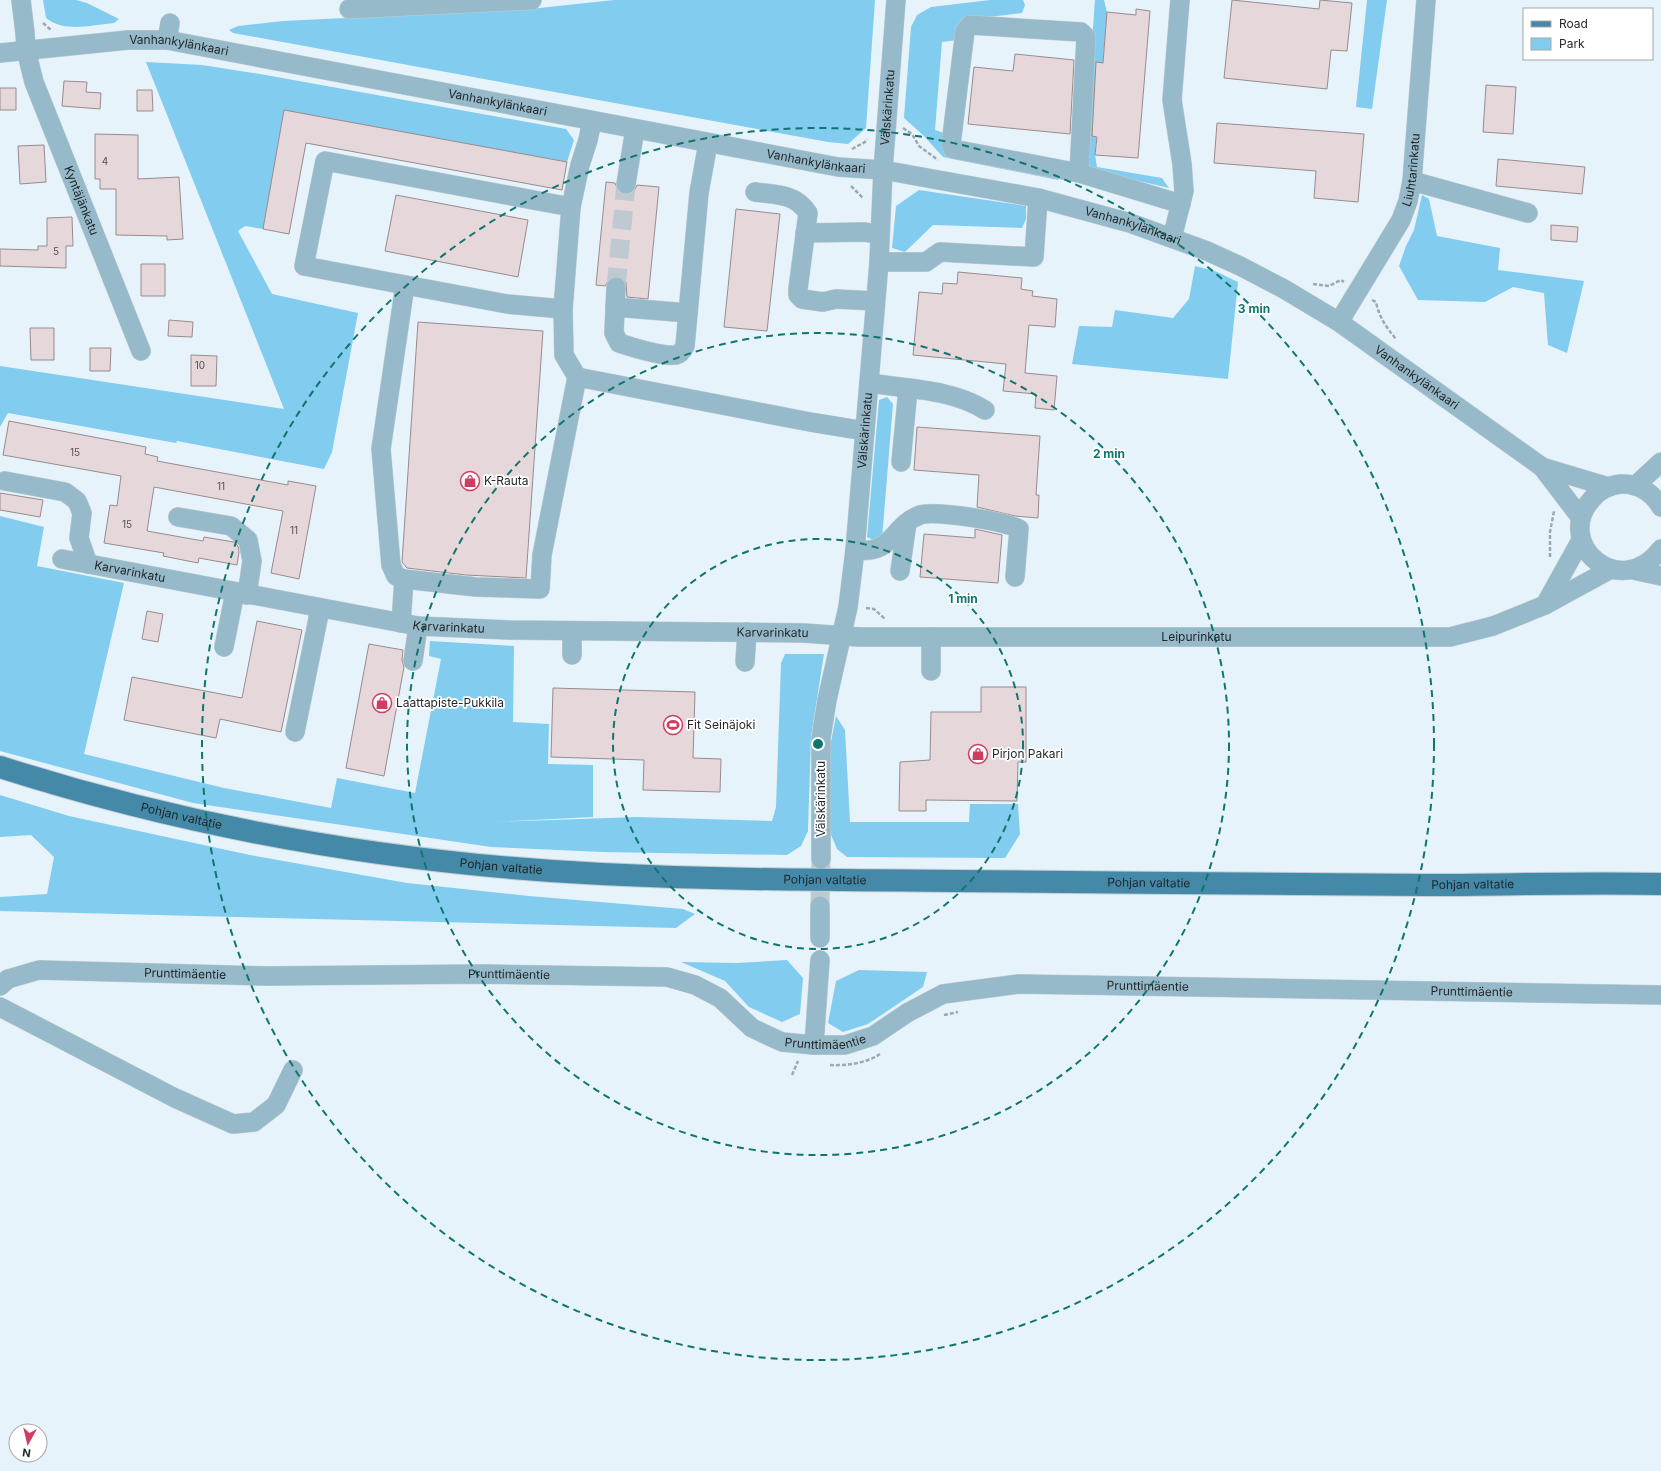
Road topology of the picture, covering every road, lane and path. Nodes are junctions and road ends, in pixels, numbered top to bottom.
1 (21, 0) edge
2 (532, 0) edge
3 (897, 0) edge
4 (1180, 0) edge
5 (1426, 0) edge
6 (349, 9) dead end
7 (26, 50) junction
8 (0, 53) edge
9 (592, 121) junction
10 (635, 129) junction
11 (708, 142) junction
12 (883, 170) junction
13 (1079, 173) junction
14 (1412, 181) junction
15 (626, 184) tunnel mouth
16 (755, 192) dead end
17 (1038, 198) junction
18 (1181, 204) junction
19 (571, 207) junction
20 (1528, 213) dead end
21 (805, 233) junction
22 (880, 236) junction
23 (1172, 238) junction
24 (879, 262) junction
25 (1346, 274) dead end
26 (1341, 280) dead end
27 (405, 285) junction
28 (616, 287) tunnel mouth
29 (875, 301) junction
30 (615, 307) junction
31 (563, 309) junction
32 (688, 313) junction
33 (1339, 322) junction
34 (142, 351) dead end
35 (577, 377) junction
36 (869, 383) junction
37 (908, 389) junction
38 (985, 410) dead end
39 (865, 431) junction
40 (900, 462) dead end
41 (1661, 462) edge
42 (1542, 467) junction
43 (5, 481) dead end
44 (1635, 486) junction
45 (1609, 487) junction
46 (1565, 497) junction
47 (1661, 507) edge
48 (178, 517) dead end
49 (1581, 518) junction
50 (907, 524) junction
51 (1581, 540) junction
52 (1661, 549) edge
53 (855, 550) junction
54 (62, 559) dead end
55 (1548, 561) dead end
56 (88, 564) junction
57 (1611, 569) junction
58 (1633, 570) junction
59 (900, 571) dead end
60 (1661, 576) edge
61 (1014, 577) dead end
62 (404, 579) junction
63 (241, 594) junction
64 (1546, 605) junction
65 (848, 607) junction
66 (320, 609) junction
67 (893, 622) dead end
68 (410, 625) junction
69 (572, 631) junction
70 (747, 632) junction
71 (842, 636) junction
72 (931, 637) junction
73 (224, 647) dead end
74 (572, 655) dead end
75 (413, 661) dead end
76 (745, 662) dead end
77 (931, 671) dead end
78 (294, 732) dead end
79 (0, 768) edge
80 (821, 859) tunnel mouth
81 (1658, 883) edge
82 (820, 906) tunnel mouth
83 (820, 938) dead end
84 (820, 960) dead end
85 (0, 986) edge
86 (1661, 995) edge
87 (0, 1007) edge
88 (964, 1010) dead end
89 (942, 1016) dead end
90 (886, 1050) dead end
91 (803, 1053) junction
92 (829, 1064) dead end
93 (293, 1070) dead end
94 (792, 1075) dead end

1 - 7 street, Kyntäjänkatu
2 - 6 street
3 - 12 street, Välskärinkatu
4 - 18 street
5 - 14 street, Liuhtarinkatu
7 - 8 street, Vanhankylänkaari
7 - 9 street, Vanhankylänkaari
7 - 34 street, Kyntäjänkatu
9 - 10 street, Vanhankylänkaari
9 - 19 street
10 - 11 street, Vanhankylänkaari
10 - 15 street
11 - 12 street, Vanhankylänkaari
11 - 32 street
12 - 17 street, Vanhankylänkaari
12 - 22 street, Välskärinkatu
13 - 13 street
13 - 18 street
14 - 20 street
14 - 33 street, Liuhtarinkatu
16 - 21 street
17 - 23 street, Vanhankylänkaari
17 - 24 street
18 - 23 street
19 - 27 street
19 - 31 street
21 - 22 street
21 - 29 street
22 - 24 street, Välskärinkatu
23 - 33 street, Vanhankylänkaari
24 - 29 street, Välskärinkatu
25 - 26 path
27 - 31 street
27 - 62 street
28 - 30 street
29 - 36 street, Välskärinkatu
30 - 32 street
30 - 32 street
31 - 35 street
33 - 42 street, Vanhankylänkaari
35 - 39 street
35 - 62 street
36 - 37 street
36 - 39 street, Välskärinkatu
37 - 38 street
37 - 40 street
39 - 53 street, Välskärinkatu
41 - 44 street
42 - 45 street, Vanhankylänkaari
42 - 46 street, Vanhankylänkaari
43 - 56 street
44 - 45 street
44 - 47 street
45 - 49 street
46 - 49 street, Vanhankylänkaari
46 - 55 path
48 - 63 street
49 - 51 street
50 - 53 street
50 - 59 street
50 - 61 street
51 - 57 street
51 - 64 street
52 - 58 street
53 - 65 street, Välskärinkatu
54 - 56 street, Karvarinkatu
56 - 63 street, Karvarinkatu
57 - 58 street
57 - 64 street, Leipurinkatu
58 - 60 street
62 - 68 street
63 - 66 street, Karvarinkatu
63 - 73 street
64 - 72 street, Leipurinkatu
65 - 67 path
65 - 71 street, Välskärinkatu
66 - 68 street, Karvarinkatu
66 - 78 street
68 - 69 street, Karvarinkatu
68 - 75 street
69 - 70 street, Karvarinkatu
69 - 74 street
70 - 71 street, Karvarinkatu
70 - 76 street
71 - 72 street, Leipurinkatu
71 - 80 street, Välskärinkatu
72 - 77 street
79 - 81 main road, Pohjan valtatie
82 - 83 street
84 - 91 street
85 - 91 street, Prunttimäentie
86 - 91 street, Prunttimäentie
87 - 93 street
88 - 89 path
90 - 92 path
91 - 94 path

